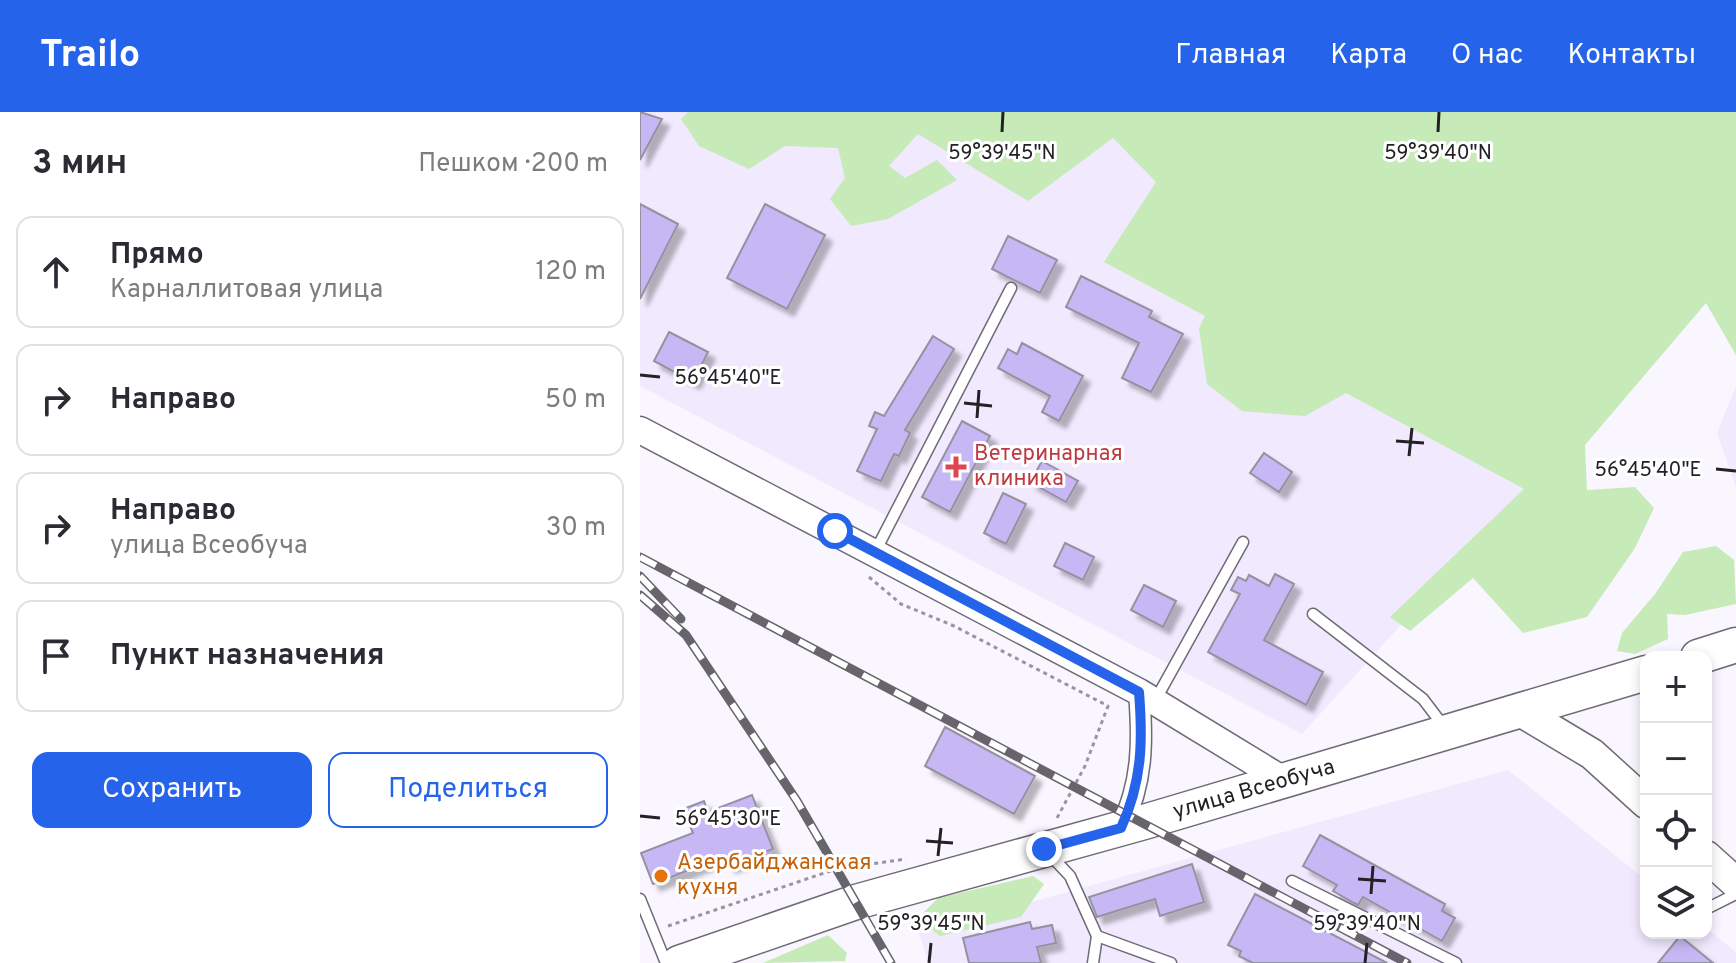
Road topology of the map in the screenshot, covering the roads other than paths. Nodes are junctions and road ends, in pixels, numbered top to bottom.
1 (1011, 288) dead end
2 (640, 430) edge
3 (1243, 542) dead end
4 (869, 562) junction
5 (1313, 614) dead end
6 (1736, 645) edge
7 (1712, 653) edge
8 (1640, 675) edge
9 (1147, 697) junction
10 (1522, 712) junction
11 (1448, 733) junction
12 (1285, 781) junction
13 (1640, 798) edge
14 (1121, 828) junction
15 (1046, 837) junction
16 (1712, 861) edge
17 (1292, 881) dead end
18 (1736, 883) edge
19 (1736, 894) edge
20 (640, 899) edge
21 (1712, 906) edge
22 (1097, 936) junction
23 (666, 963) edge
24 (679, 963) edge
25 (1093, 963) edge
26 (1171, 963) edge
27 (1456, 963) edge

1 - 4 lane
2 - 4 street
3 - 9 lane
4 - 9 street
5 - 11 lane
6 - 7 main road
8 - 10 main road, улица Всеобуча
9 - 12 street
9 - 14 street
10 - 11 main road, улица Всеобуча
10 - 13 main road
11 - 12 main road, улица Всеобуча
12 - 14 main road, улица Всеобуча
14 - 15 main road, улица Всеобуча
15 - 22 lane
15 - 24 main road, улица Всеобуча
16 - 18 main road
17 - 27 lane
19 - 21 lane
20 - 23 lane
22 - 25 lane
22 - 26 lane

